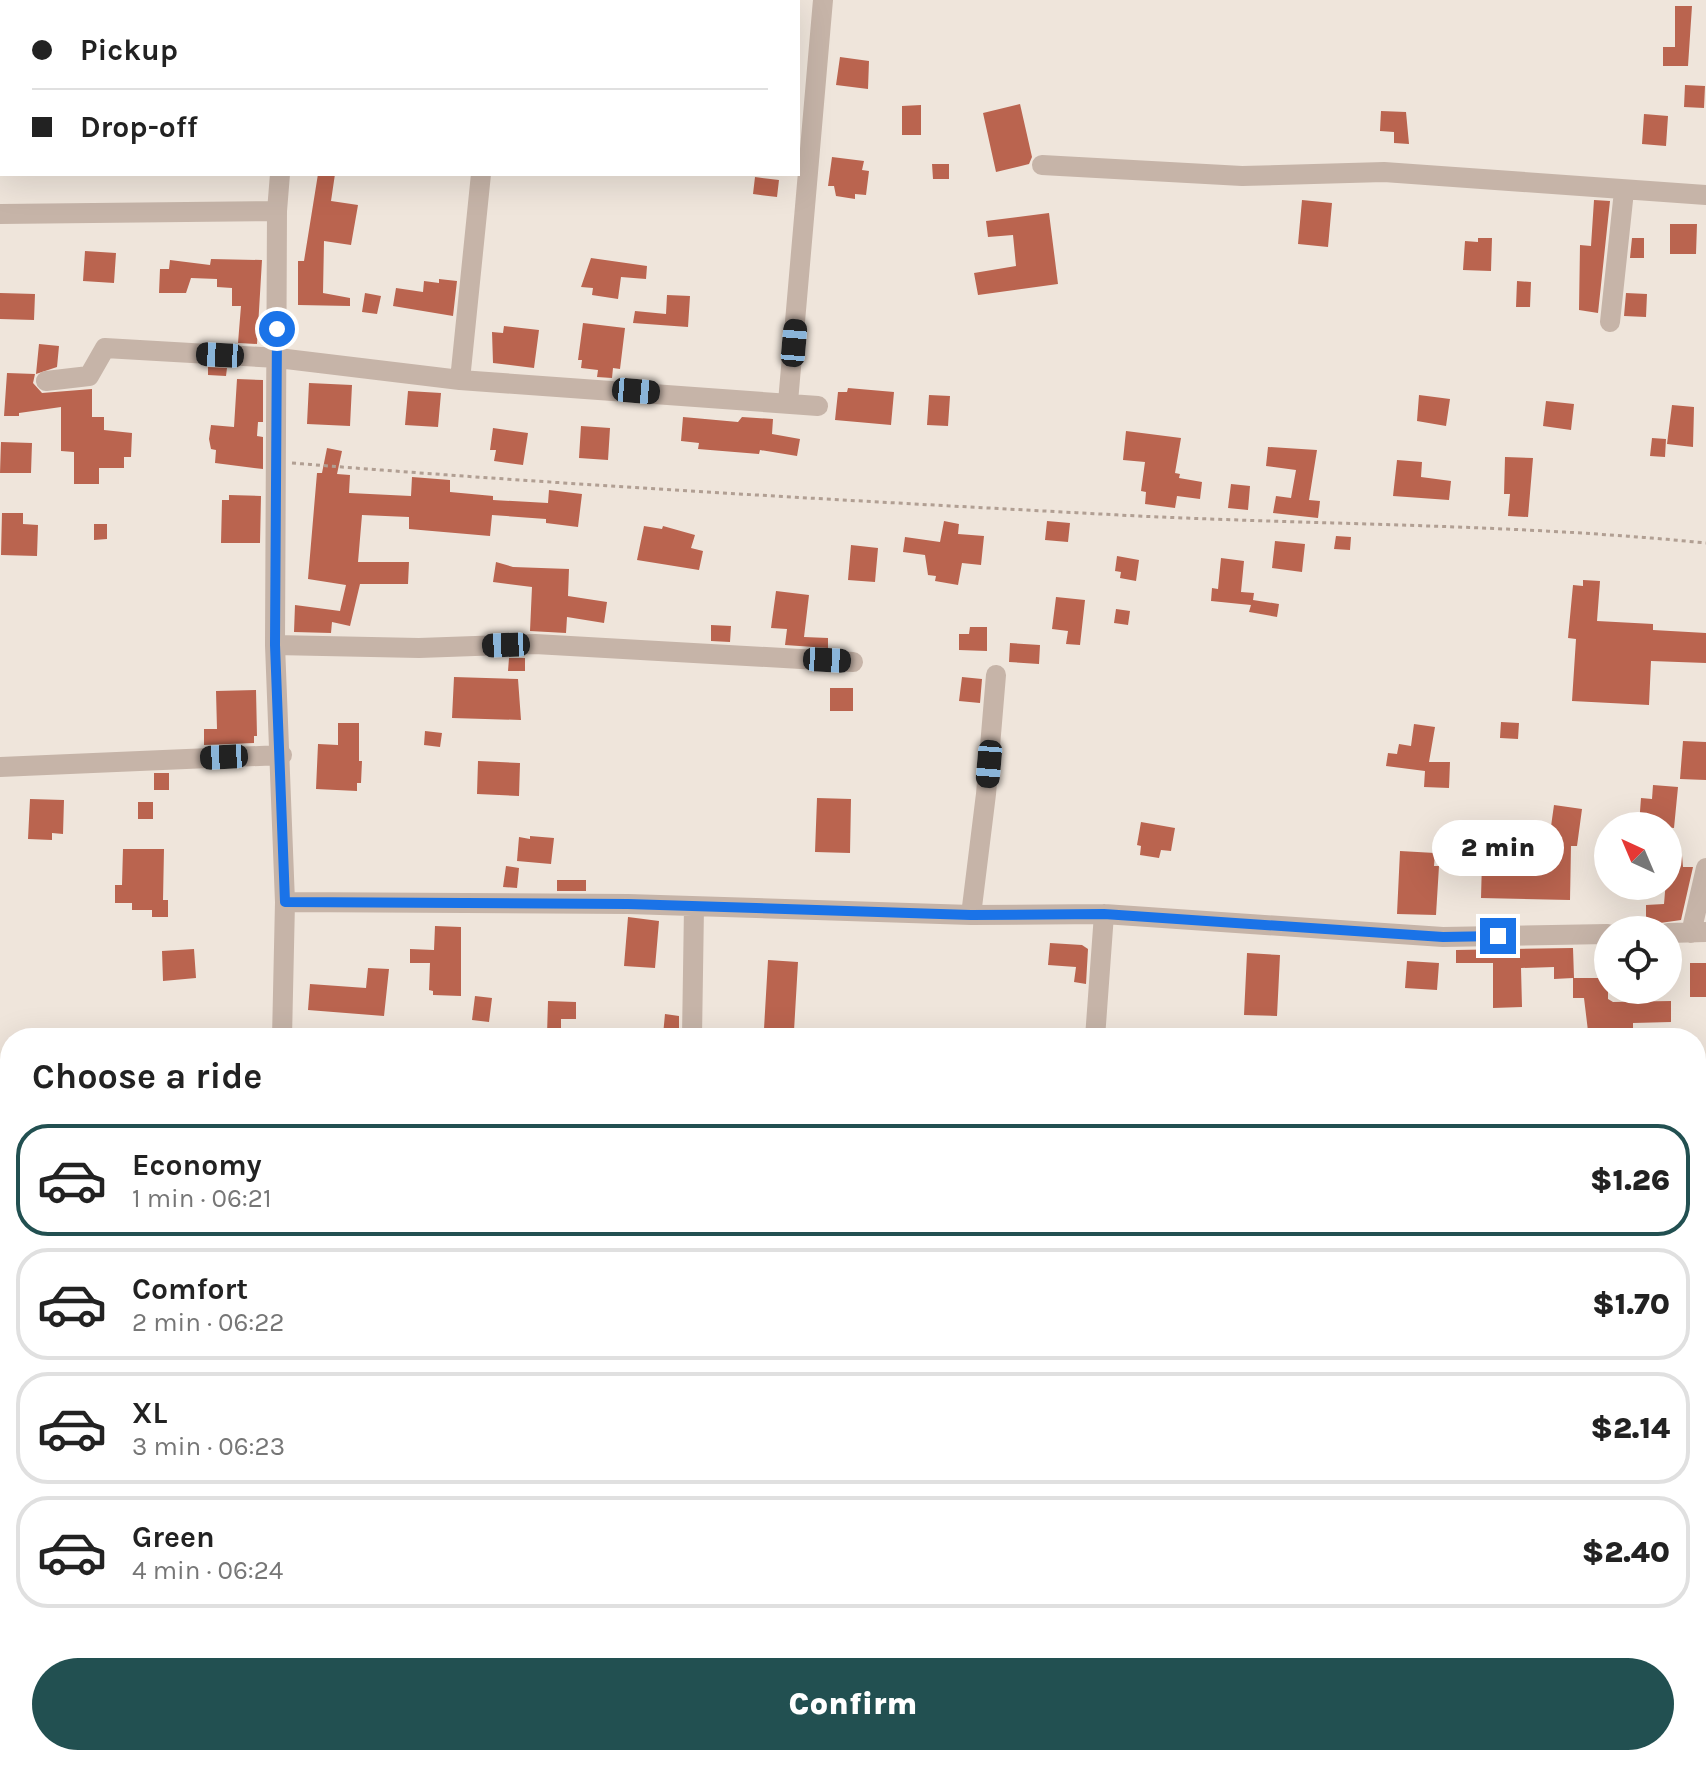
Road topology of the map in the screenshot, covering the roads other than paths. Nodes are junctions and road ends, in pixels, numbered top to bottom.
1 (823, 0) edge
2 (1042, 165) dead end
3 (280, 176) edge
4 (481, 176) edge
5 (1624, 191) junction
6 (1706, 195) edge
7 (277, 211) junction
8 (0, 214) edge
9 (1610, 322) dead end
10 (278, 358) junction
11 (460, 380) junction
12 (46, 381) dead end
13 (788, 402) junction
14 (818, 406) dead end
15 (275, 645) junction
16 (853, 662) dead end
17 (996, 675) dead end
18 (282, 755) junction
19 (0, 767) edge
20 (1706, 868) edge
21 (285, 902) junction
22 (694, 907) junction
23 (1104, 914) junction
24 (971, 915) junction
25 (1698, 932) edge
26 (1594, 934) edge
27 (282, 1028) edge
28 (692, 1028) edge
29 (1096, 1028) edge

1 - 13 street
2 - 5 street
3 - 7 street
4 - 11 street
5 - 6 street
5 - 9 street
7 - 8 street
7 - 10 street
10 - 11 street
10 - 12 street
10 - 15 street
11 - 13 street
13 - 14 street
15 - 16 street
15 - 18 street
17 - 24 street
18 - 19 street
18 - 21 street
20 - 25 street
21 - 22 street
21 - 27 street
22 - 24 street
22 - 28 street
23 - 24 street
23 - 26 street
23 - 29 street

